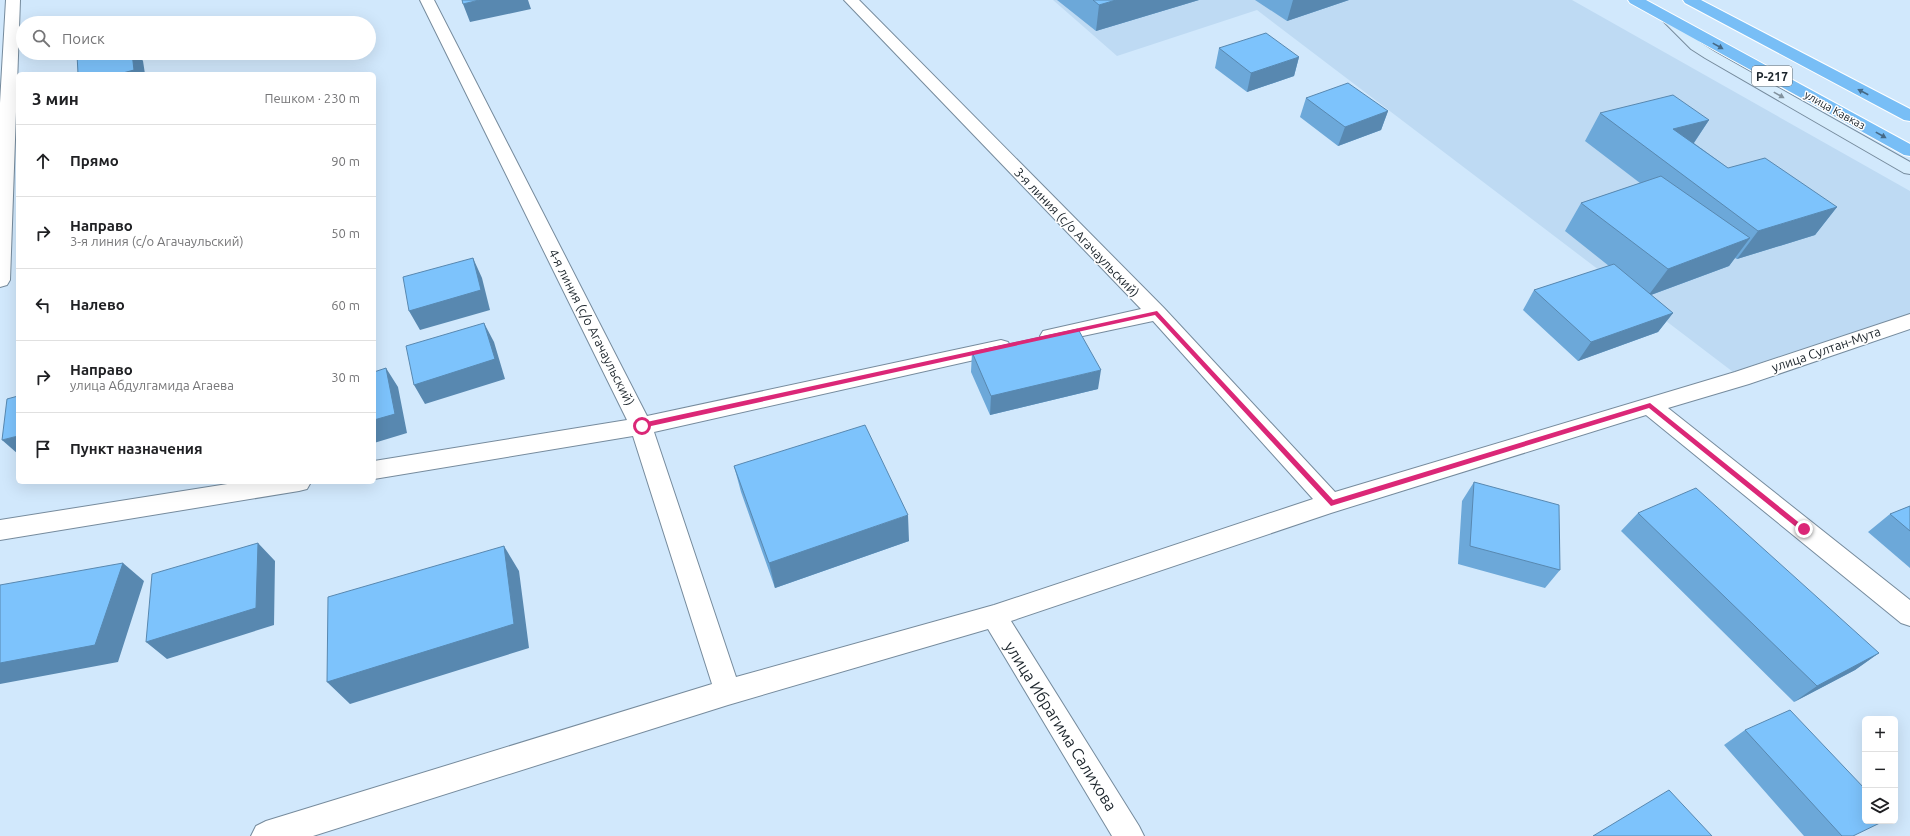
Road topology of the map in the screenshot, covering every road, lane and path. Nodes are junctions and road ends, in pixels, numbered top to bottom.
1 (13, 0) edge
2 (427, 0) edge
3 (851, 0) edge
4 (1634, 0) edge
5 (1690, 0) edge
6 (1667, 18) junction
7 (1910, 116) edge
8 (1910, 151) edge
9 (1910, 169) edge
10 (0, 280) edge
11 (1157, 313) junction
12 (1910, 321) edge
13 (1650, 406) junction
14 (642, 426) junction
15 (376, 470) edge
16 (287, 484) edge
17 (1331, 503) junction
18 (0, 530) edge
19 (1910, 615) edge
20 (994, 616) junction
21 (728, 692) junction
22 (266, 836) edge
23 (1129, 836) edge

1 - 10 street
2 - 14 street, 4-я линия (с/о Агачаульский)
3 - 11 street, 3-я линия (с/о Агачаульский)
4 - 6 highway, улица Кавказ / Р-217
7 -> 5 highway, Р-217
6 -> 8 highway, улица Кавказ / Р-217
6 -> 9 street
11 - 14 street
11 - 17 street, 3-я линия (с/о Агачаульский)
12 - 13 street, улица Султан-Мута
13 - 17 street, улица Султан-Мута
13 - 19 street
14 - 15 street
14 - 21 street, 4-я линия (с/о Агачаульский)
16 - 18 street
17 - 20 street, улица Султан-Мута
20 - 21 street, улица Султан-Мута
20 - 23 street, улица Ибрагима Салихова
21 - 22 street, улица Султан-Мута

